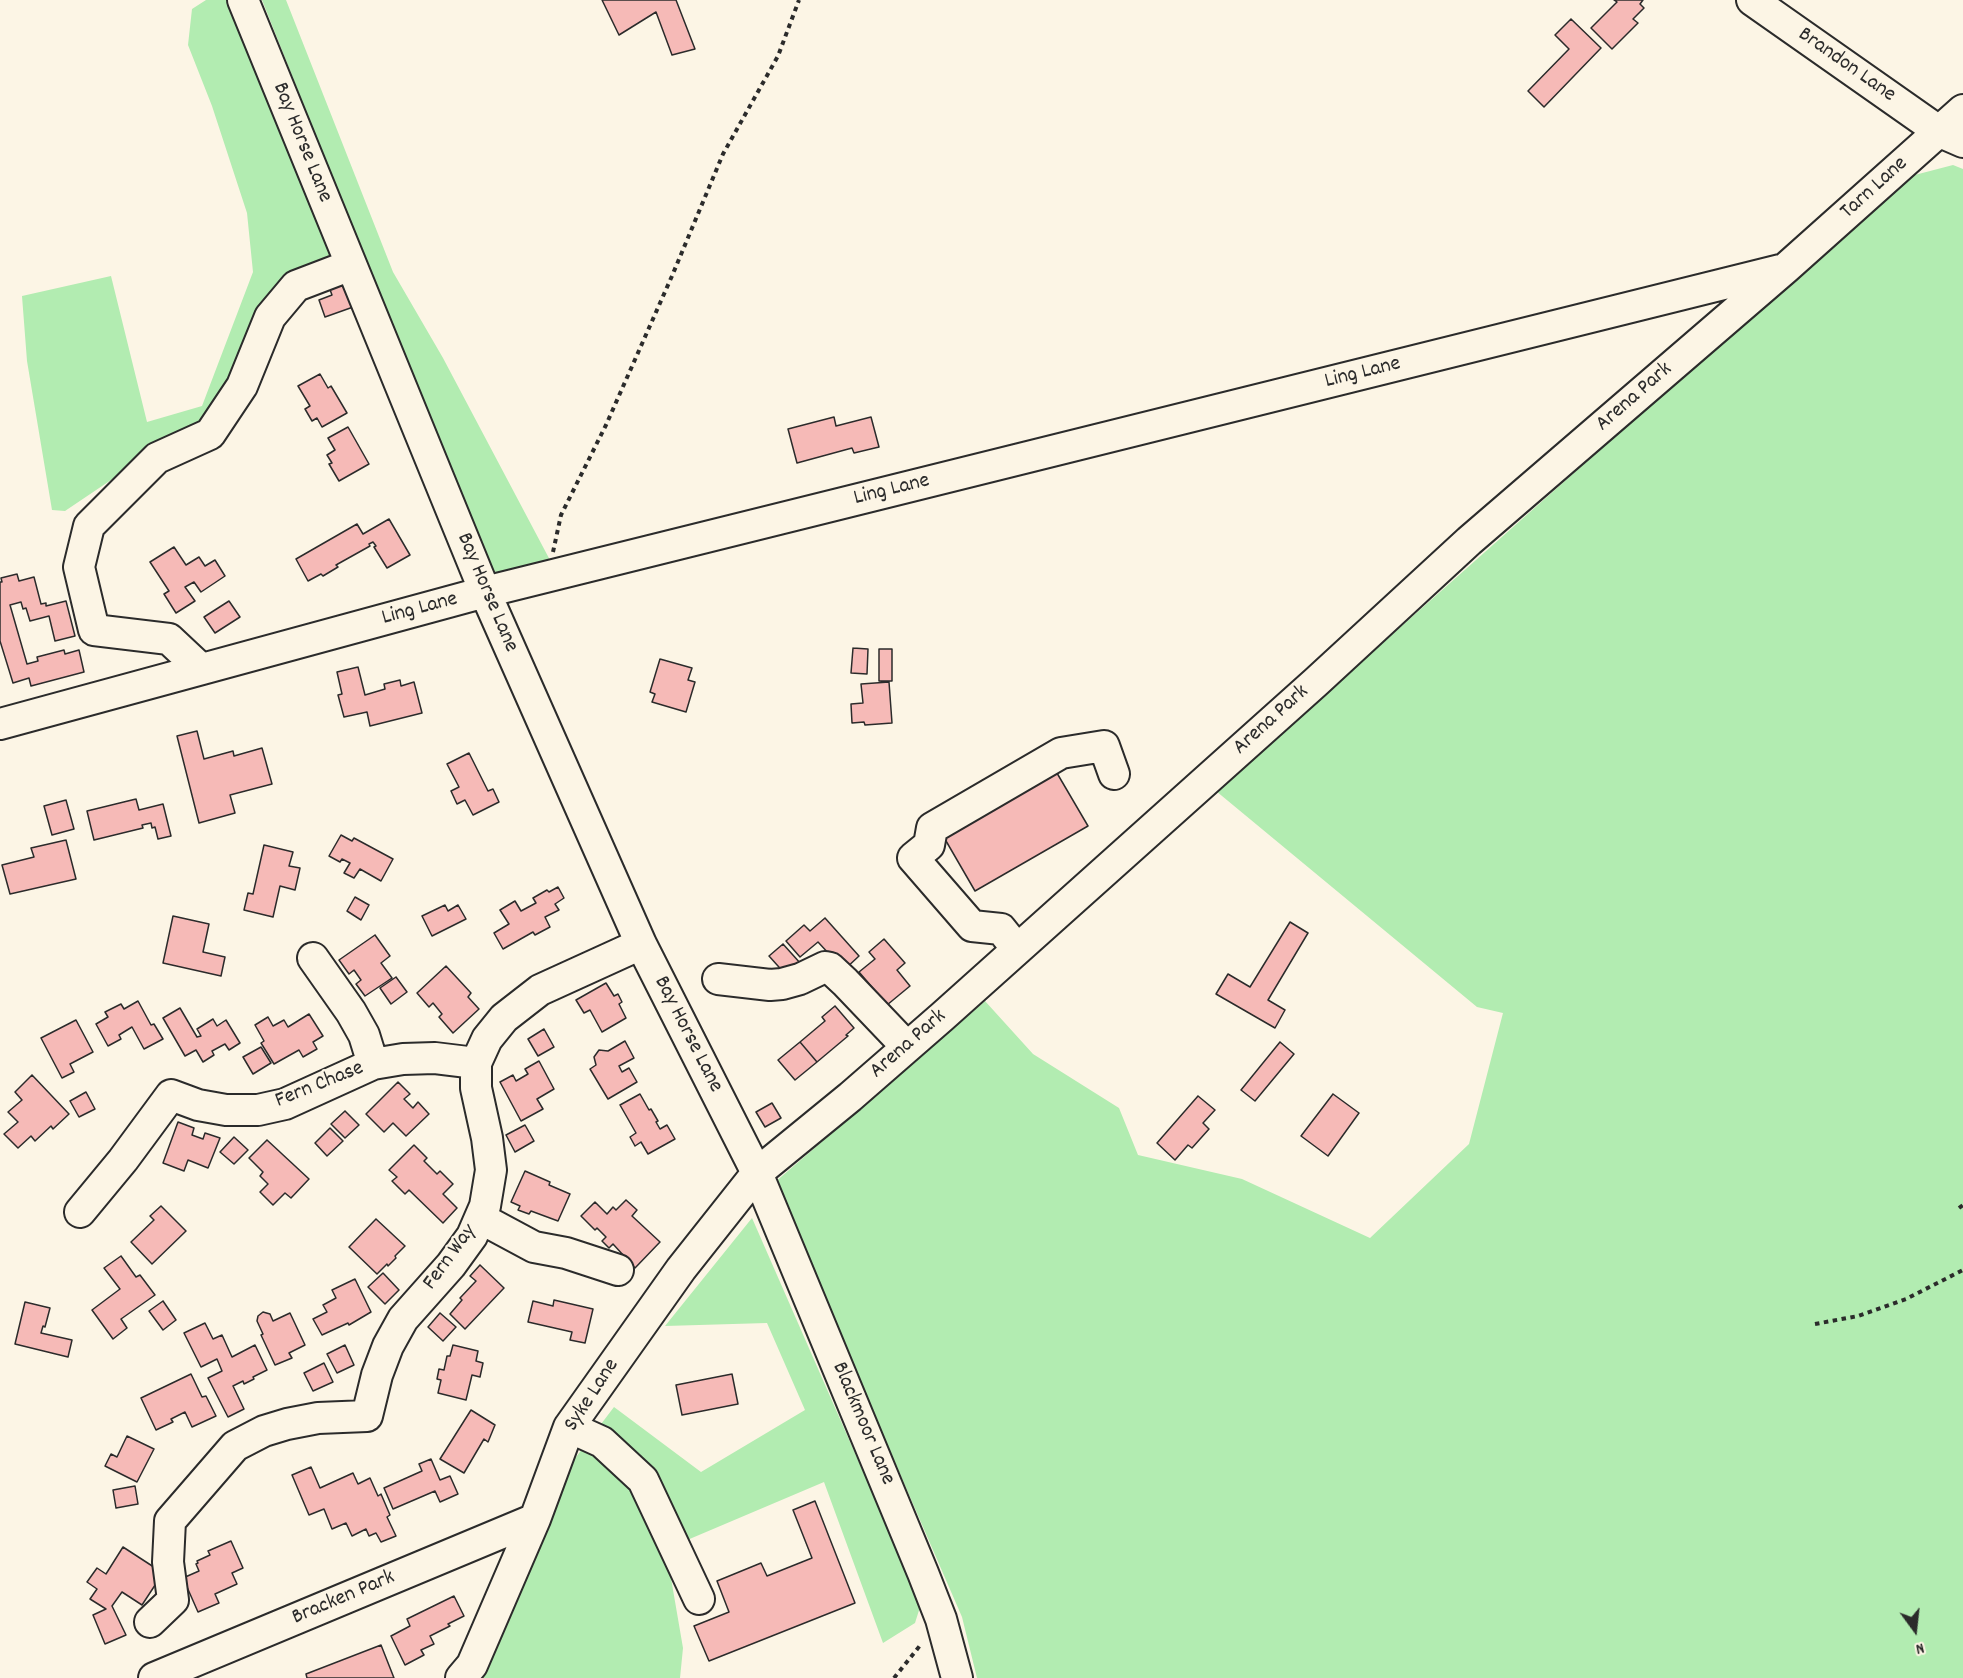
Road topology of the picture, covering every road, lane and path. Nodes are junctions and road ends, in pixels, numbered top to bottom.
1 (243, 0) edge
2 (799, 0) edge
3 (1752, 0) edge
4 (1963, 110) edge
5 (1951, 137) edge
6 (351, 265) junction
7 (1786, 268) junction
8 (548, 577) junction
9 (485, 592) junction
10 (201, 669) junction
11 (0, 724) edge
12 (1114, 774) dead end
13 (641, 944) junction
14 (1017, 949) junction
15 (313, 958) dead end
16 (718, 979) dead end
17 (907, 1047) junction
18 (476, 1063) junction
19 (374, 1064) junction
20 (757, 1173) junction
21 (80, 1212) dead end
22 (480, 1218) junction
23 (618, 1270) dead end
24 (1963, 1270) edge
25 (1815, 1324) dead end
26 (569, 1427) junction
27 (535, 1519) junction
28 (699, 1599) dead end
29 (941, 1619) junction
30 (150, 1622) dead end
31 (154, 1678) edge
32 (461, 1678) edge
33 (894, 1678) edge
34 (957, 1678) edge

1 - 6 street, Bay Horse Lane
2 - 8 path
3 - 5 street, Brandon Lane
4 - 5 street, Tarn Lane
5 - 7 street, Tarn Lane
6 - 9 street, Bay Horse Lane
6 - 10 street
7 - 8 street, Ling Lane
7 - 14 street, Arena Park
8 - 9 street, Ling Lane
9 - 10 street, Ling Lane
9 - 13 street, Bay Horse Lane
10 - 11 street, Ling Lane
12 - 14 street
13 - 18 street, Fern Way
13 - 20 street, Bay Horse Lane
14 - 17 street, Arena Park
15 - 19 street
16 - 17 street
17 - 20 street, Arena Park
18 - 19 street, Fern Chase
18 - 22 street, Fern Way
19 - 21 street, Fern Chase
20 - 26 street, Syke Lane
20 - 29 street, Blackmoor Lane
22 - 23 street
22 - 30 street, Fern Way
24 - 25 path
26 - 27 street, Syke Lane
26 - 28 street
27 - 31 street, Bracken Park
27 - 32 street, Syke Lane
29 - 33 path
29 - 34 street, Blackmoor Lane

